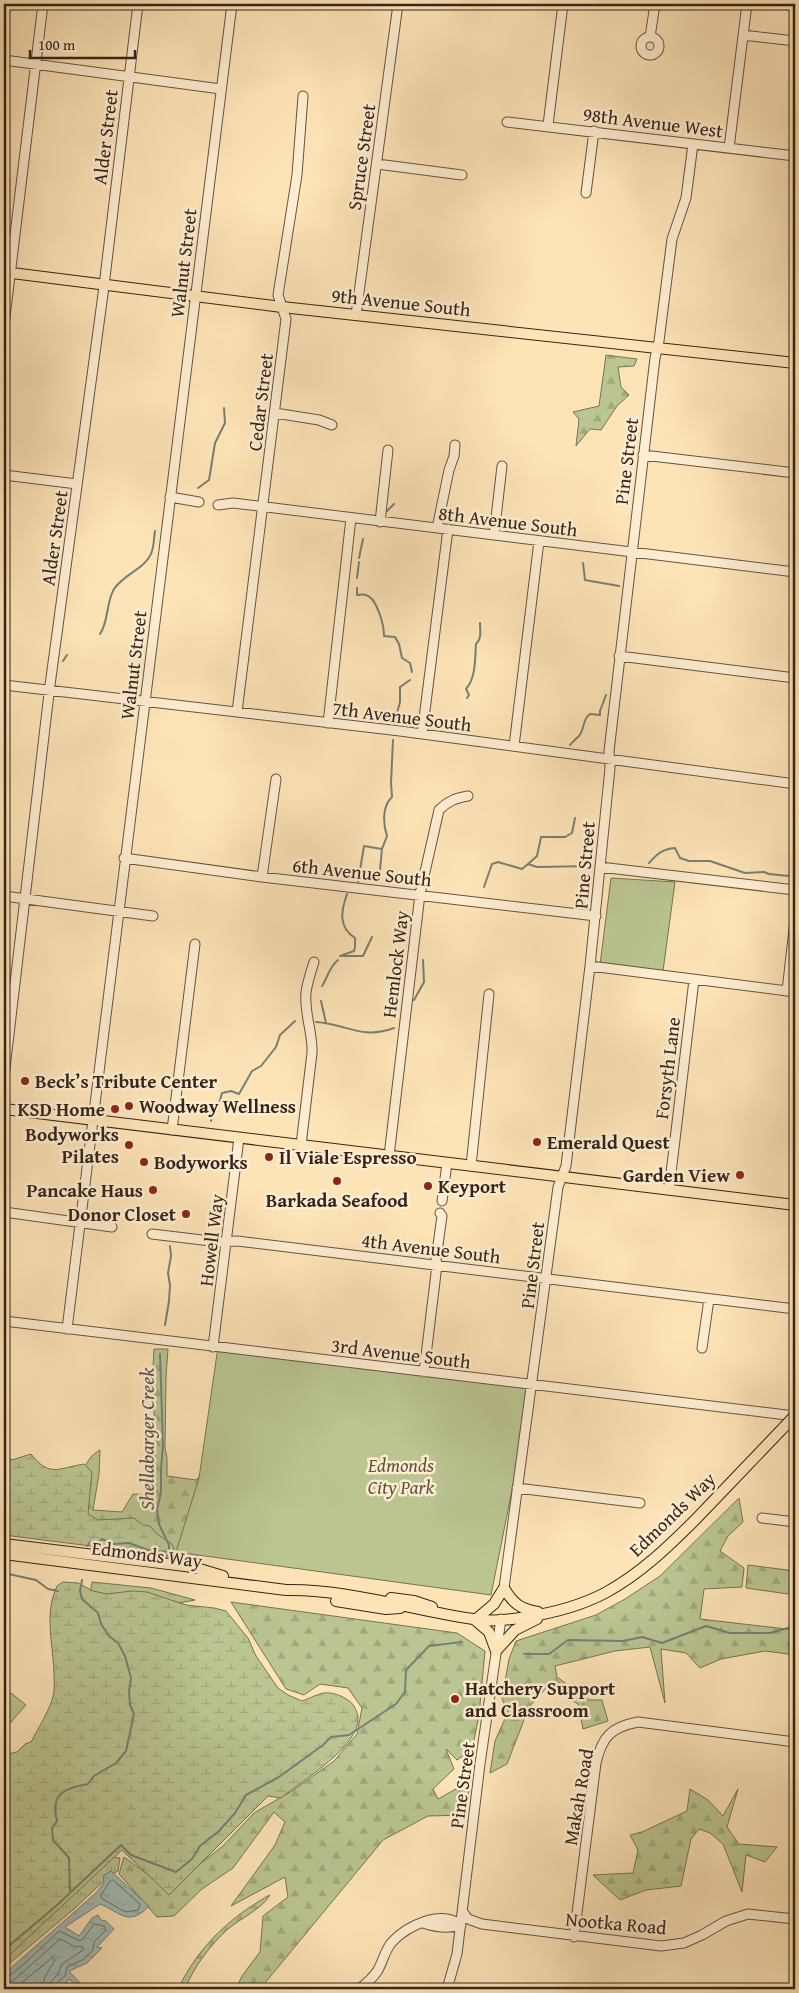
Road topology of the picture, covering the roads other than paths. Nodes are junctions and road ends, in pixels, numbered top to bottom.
1 (43, 4) edge
2 (138, 4) edge
3 (232, 4) edge
4 (398, 4) edge
5 (563, 4) edge
6 (655, 4) edge
7 (747, 4) edge
8 (743, 35) junction
9 (650, 37) dead end
10 (795, 41) edge
11 (4, 60) edge
12 (36, 64) junction
13 (129, 77) junction
14 (221, 89) junction
15 (303, 96) dead end
16 (507, 122) dead end
17 (548, 125) junction
18 (594, 131) junction
19 (692, 144) junction
20 (729, 148) junction
21 (795, 156) edge
22 (377, 164) junction
23 (462, 175) dead end
24 (586, 193) dead end
25 (7, 273) edge
26 (104, 285) junction
27 (195, 296) junction
28 (282, 307) junction
29 (356, 315) junction
30 (4, 325) edge
31 (658, 347) junction
32 (795, 363) edge
33 (275, 413) junction
34 (332, 425) dead end
35 (454, 445) dead end
36 (388, 450) dead end
37 (643, 455) junction
38 (502, 466) dead end
39 (795, 473) edge
40 (4, 475) edge
41 (77, 484) junction
42 (170, 497) junction
43 (199, 502) dead end
44 (218, 505) dead end
45 (263, 508) junction
46 (351, 518) junction
47 (380, 522) junction
48 (437, 528) junction
49 (448, 530) junction
50 (494, 535) junction
51 (539, 541) junction
52 (631, 552) junction
53 (795, 572) edge
54 (619, 656) junction
55 (795, 678) edge
56 (4, 685) edge
57 (50, 690) junction
58 (146, 702) junction
59 (236, 712) junction
60 (328, 723) junction
61 (422, 734) junction
62 (514, 746) junction
63 (609, 759) junction
64 (276, 779) dead end
65 (795, 784) edge
66 (468, 796) dead end
67 (124, 858) junction
68 (600, 867) junction
69 (262, 877) junction
70 (795, 890) edge
71 (420, 894) junction
72 (4, 896) edge
73 (26, 899) junction
74 (119, 912) junction
75 (153, 916) dead end
76 (596, 916) junction
77 (795, 920) edge
78 (195, 944) dead end
79 (314, 962) dead end
80 (590, 966) junction
81 (694, 980) junction
82 (791, 992) edge
83 (489, 994) dead end
84 (4, 1077) edge
85 (4, 1109) edge
86 (92, 1120) junction
87 (172, 1130) junction
88 (239, 1138) junction
89 (301, 1146) junction
90 (389, 1156) junction
91 (447, 1163) junction
92 (471, 1166) junction
93 (562, 1177) junction
94 (669, 1190) junction
95 (442, 1201) dead end
96 (795, 1205) edge
97 (4, 1212) edge
98 (440, 1213) dead end
99 (80, 1222) junction
100 (112, 1227) dead end
101 (152, 1234) dead end
102 (227, 1242) junction
103 (438, 1266) junction
104 (547, 1279) junction
105 (709, 1298) junction
106 (795, 1309) edge
107 (4, 1322) edge
108 (67, 1329) junction
109 (214, 1346) junction
110 (702, 1348) dead end
111 (424, 1372) junction
112 (532, 1385) junction
113 (795, 1416) edge
114 (517, 1488) junction
115 (640, 1502) dead end
116 (762, 1518) dead end
117 (795, 1522) edge
118 (4, 1544) edge
119 (4, 1549) edge
120 (4, 1554) edge
121 (219, 1575) junction
122 (504, 1588) junction
123 (547, 1614) junction
124 (458, 1616) junction
125 (501, 1619) junction
126 (475, 1620) junction
127 (496, 1651) junction
128 (795, 1742) edge
129 (463, 1912) junction
130 (795, 1919) edge
131 (460, 1925) junction
132 (574, 1937) junction
133 (359, 1989) edge
134 (447, 1989) edge

1 - 12 street
2 - 13 street, Alder Street
3 - 14 street, Walnut Street
4 - 22 street, Spruce Street
5 - 17 street
6 - 9 street
7 - 8 street
8 - 10 street
8 - 20 street
11 - 12 street
12 - 13 street
12 - 25 street
13 - 14 street
13 - 26 street, Alder Street
14 - 27 street, Walnut Street
15 - 28 street, Cedar Street
16 - 17 street, 98th Avenue West
17 - 18 street, 98th Avenue West
18 - 19 street, 98th Avenue West
18 - 24 street
19 - 20 street, 98th Avenue West
19 - 31 street, Pine Street
20 - 21 street, 98th Avenue West
22 - 23 street
22 - 29 street, Spruce Street
25 - 26 main road, 9th Avenue South
25 - 30 street
26 - 27 main road, 9th Avenue South
26 - 41 street, Alder Street
27 - 28 main road, 9th Avenue South
27 - 42 street, Walnut Street
28 - 29 main road, 9th Avenue South
28 - 33 street, Cedar Street
29 - 31 main road, 9th Avenue South
31 - 32 main road, 9th Avenue South
31 - 37 street, Pine Street
33 - 34 street
33 - 45 street, Cedar Street
35 - 48 street
36 - 47 street
37 - 39 street
37 - 52 street, Pine Street
38 - 50 street
40 - 41 street
41 - 57 street, Alder Street
42 - 43 street
42 - 58 street, Walnut Street
44 - 45 street, 8th Avenue South
45 - 46 street, 8th Avenue South
45 - 59 street, Cedar Street
46 - 47 street, 8th Avenue South
46 - 60 street
47 - 48 street, 8th Avenue South
48 - 49 street, 8th Avenue South
49 - 50 street, 8th Avenue South
49 - 61 street
50 - 51 street, 8th Avenue South
51 - 52 street, 8th Avenue South
51 - 62 street
52 - 53 street, 8th Avenue South
52 - 54 street, Pine Street
54 - 55 street
54 - 63 street, Pine Street
56 - 57 street, 7th Avenue South
57 - 58 street, 7th Avenue South
57 - 73 street, Alder Street
58 - 59 street, 7th Avenue South
58 - 67 street, Walnut Street
59 - 60 street, 7th Avenue South
60 - 61 street, 7th Avenue South
61 - 62 street, 7th Avenue South
62 - 63 street, 7th Avenue South
63 - 65 street, 7th Avenue South
63 - 68 street, Pine Street
64 - 69 street
66 - 71 street, Hemlock Way
67 - 69 street, 6th Avenue South
67 - 74 street, Walnut Street
68 - 70 street
68 - 76 street, Pine Street
69 - 71 street, 6th Avenue South
71 - 76 street, 6th Avenue South
71 - 90 street, Hemlock Way
72 - 73 street
73 - 74 street
73 - 84 street, Alder Street
74 - 75 street
74 - 86 street, Walnut Street
76 - 80 street, Pine Street
77 - 82 street
78 - 87 street
79 - 89 street
80 - 81 street
80 - 93 street, Pine Street
81 - 82 street
81 - 94 street, Forsyth Lane
83 - 92 street
85 - 86 main road
86 - 87 main road
86 - 99 street, Walnut Street
87 - 88 main road
88 - 89 main road
88 - 102 street, Howell Way
89 - 90 main road
90 - 91 main road
91 - 92 main road
91 - 95 street
92 - 93 main road
93 - 94 main road
93 - 104 street, Pine Street
94 - 96 main road
97 - 99 street
98 - 103 street
99 - 100 street
99 - 108 street, Walnut Street
101 - 102 street, 4th Avenue South
102 - 103 street, 4th Avenue South
102 - 109 street, Howell Way
103 - 104 street, 4th Avenue South
103 - 111 street
104 - 105 street, 4th Avenue South
104 - 112 street, Pine Street
105 - 106 street, 4th Avenue South
105 - 110 street
107 - 108 street, 3rd Avenue South
108 - 109 street, 3rd Avenue South
109 - 111 street, 3rd Avenue South
111 - 112 street, 3rd Avenue South
112 - 113 street, 3rd Avenue South
112 - 114 street, Pine Street
113 - 123 main road, Edmonds Way, bridge
114 - 115 street
114 - 122 street, Pine Street
116 - 117 street
118 - 121 main road
119 - 121 main road
120 - 124 main road, Edmonds Way
121 - 124 main road
122 - 123 main road
122 - 126 main road
123 - 125 main road, Edmonds Way
123 - 127 main road
124 - 126 main road, Edmonds Way
125 - 126 main road, Edmonds Way
125 - 127 street, Pine Street
126 - 127 main road
127 - 129 street, Pine Street
128 - 132 street, Makah Road
129 - 131 street, Pine Street
129 - 132 street, Nootka Road
130 - 132 street, Nootka Road
131 - 133 street
131 - 134 street, Pine Street

